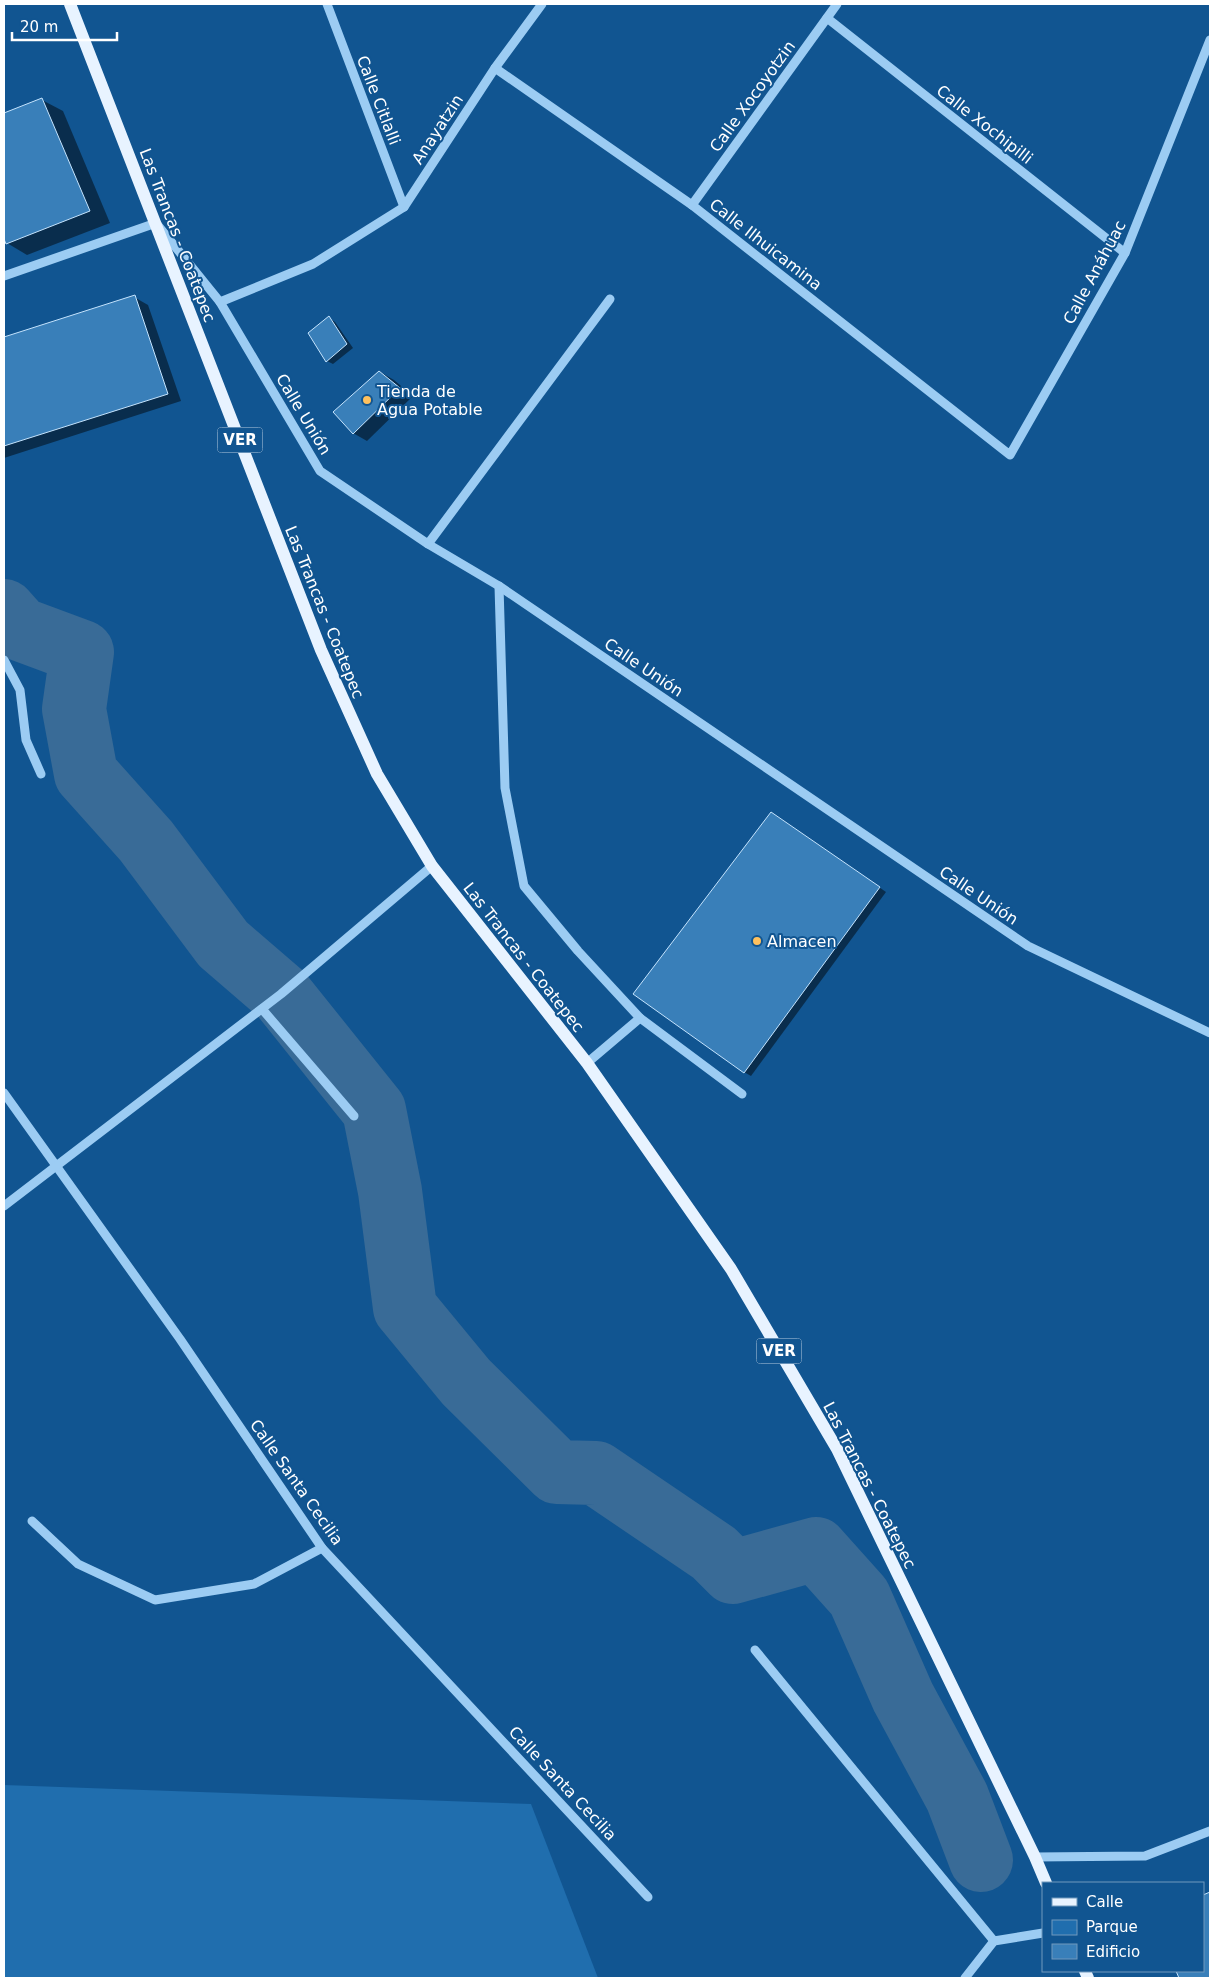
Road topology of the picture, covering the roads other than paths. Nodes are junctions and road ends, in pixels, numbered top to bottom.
1 (70, 4) edge
2 (327, 4) edge
3 (542, 4) edge
4 (837, 4) edge
5 (827, 18) junction
6 (1210, 40) edge
7 (495, 68) junction
8 (692, 205) junction
9 (404, 207) junction
10 (156, 223) junction
11 (1125, 253) junction
12 (4, 276) edge
13 (610, 299) dead end
14 (220, 302) junction
15 (1010, 455) joint
16 (428, 544) junction
17 (500, 586) junction
18 (4, 660) edge
19 (41, 774) dead end
20 (432, 866) junction
21 (262, 1009) junction
22 (640, 1018) junction
23 (1210, 1033) edge
24 (587, 1063) junction
25 (4, 1093) edge
26 (742, 1094) dead end
27 (354, 1116) dead end
28 (55, 1166) junction
29 (4, 1206) edge
30 (32, 1521) dead end
31 (322, 1548) junction
32 (755, 1650) dead end
33 (1210, 1831) edge
34 (1035, 1857) junction
35 (1046, 1882) edge
36 (648, 1897) dead end
37 (1042, 1933) edge
38 (994, 1941) junction
39 (965, 1978) edge

1 - 10 main road, Las Trancas - Coatepec / VER
2 - 9 street, Calle Citlalli
3 - 7 street, Anayatzin
4 - 5 street, Calle Xocoyotzin
5 - 8 street, Calle Xocoyotzin
5 - 11 street, Calle Xochipilli
6 - 11 street, Calle Anáhuac
7 - 8 street, Calle Ilhuicamina
7 - 9 street, Anayatzin
8 - 15 street, Calle Ilhuicamina
9 - 14 street
10 - 12 street
10 - 14 street, Calle Unión
10 - 20 main road, Las Trancas - Coatepec / VER
11 - 15 street, Calle Anáhuac
13 - 16 street
14 - 16 street, Calle Unión
16 - 17 street, Calle Unión
17 - 22 street
17 - 23 street, Calle Unión
18 - 19 street
20 - 21 street
20 - 24 main road, Las Trancas - Coatepec / VER
21 - 27 street
21 - 28 street
22 - 24 street
22 - 26 street
24 - 34 main road, Las Trancas - Coatepec / VER
25 - 28 street, Calle Santa Cecilia
28 - 29 street
28 - 31 street, Calle Santa Cecilia
30 - 31 street
31 - 36 street, Calle Santa Cecilia
32 - 38 street
33 - 34 street
34 - 35 main road, Las Trancas - Coatepec / VER
37 - 38 street
38 - 39 street

